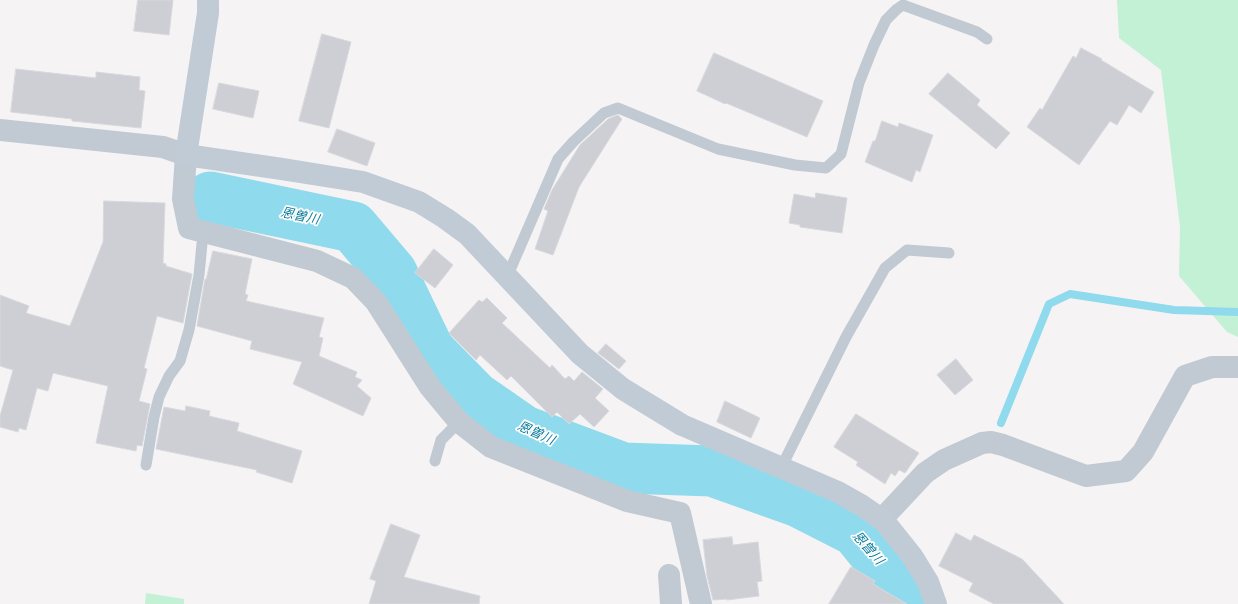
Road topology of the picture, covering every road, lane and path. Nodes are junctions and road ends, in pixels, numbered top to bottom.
1 (208, 0) edge
2 (987, 39) dead end
3 (0, 130) edge
4 (186, 155) junction
5 (203, 232) junction
6 (949, 253) dead end
7 (507, 277) junction
8 (1238, 367) edge
9 (459, 422) junction
10 (435, 461) dead end
11 (146, 465) dead end
12 (781, 468) junction
13 (882, 519) junction
14 (669, 575) dead end
15 (671, 604) edge
16 (700, 604) edge
17 (936, 604) edge

1 - 4 street
2 - 7 lane
3 - 4 street
4 - 5 street
4 - 7 street
5 - 9 street
5 - 11 lane
6 - 12 lane
7 - 12 street
8 - 13 street
9 - 10 lane
9 - 16 street
12 - 13 street
13 - 17 street
14 - 15 street

